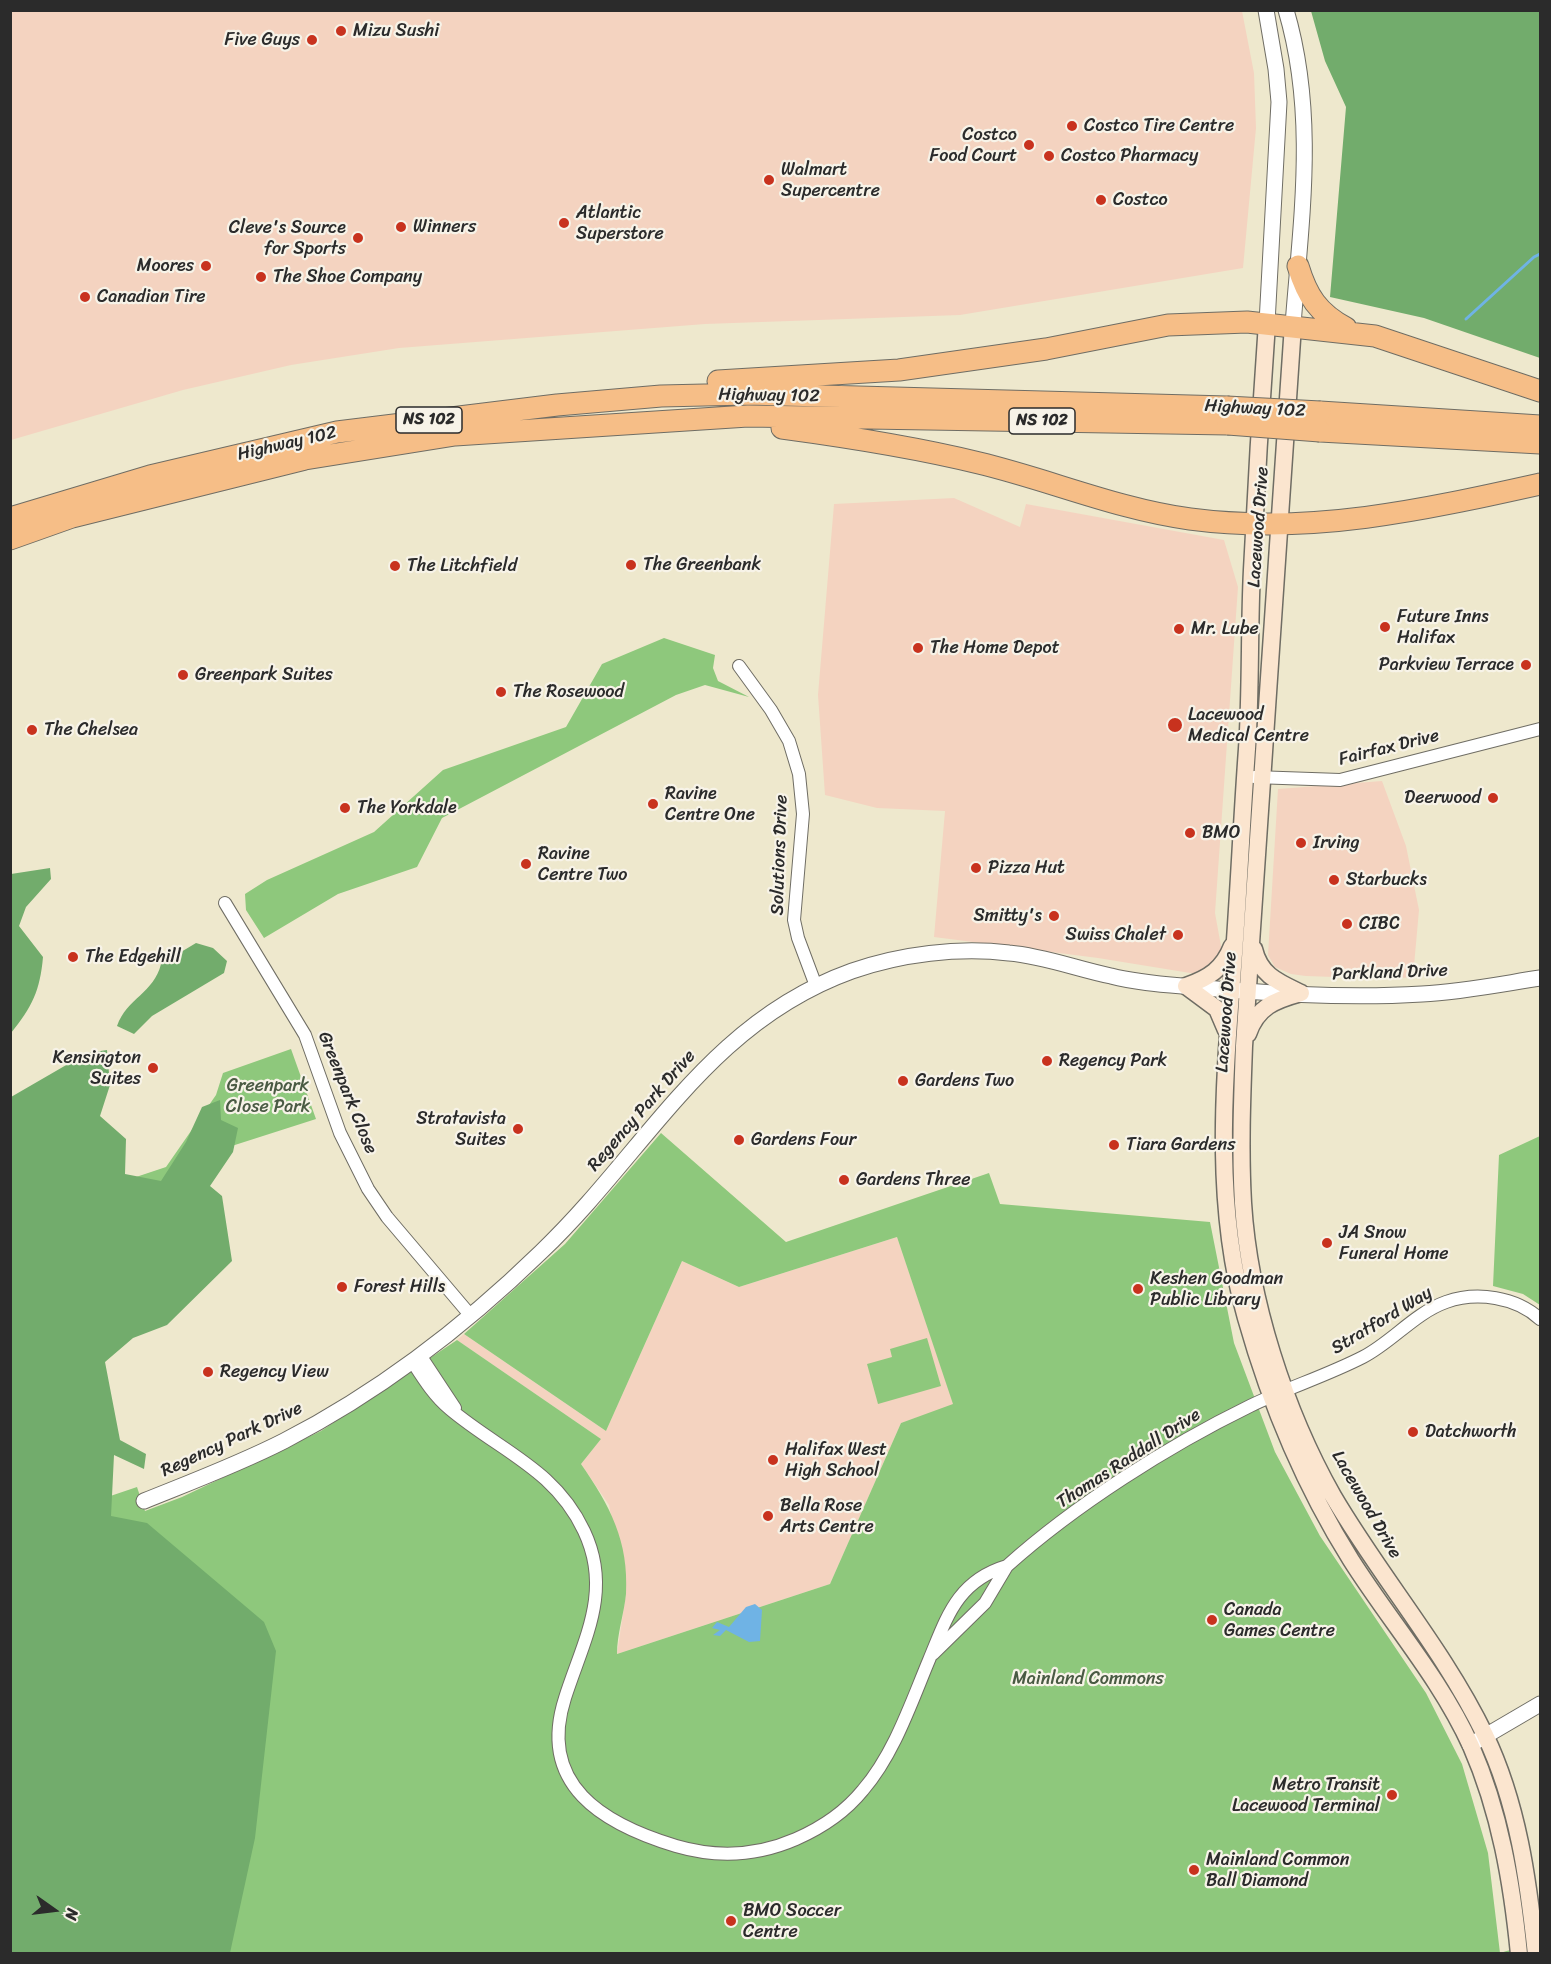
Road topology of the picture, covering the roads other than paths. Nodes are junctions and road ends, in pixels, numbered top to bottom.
1 (1266, 10) edge
2 (1286, 10) edge
3 (1298, 266) junction
4 (1267, 323) junction
5 (1293, 326) junction
6 (1354, 333) junction
7 (1540, 391) edge
8 (1227, 416) junction
9 (1320, 421) junction
10 (1540, 426) edge
11 (337, 432) junction
12 (455, 435) junction
13 (1540, 443) edge
14 (1540, 484) edge
15 (10, 519) edge
16 (1255, 524) junction
17 (1279, 525) junction
18 (10, 538) edge
19 (739, 666) dead end
20 (1540, 729) edge
21 (1253, 777) junction
22 (225, 903) dead end
23 (1244, 939) junction
24 (1540, 978) edge
25 (816, 986) junction
26 (1186, 986) junction
27 (1240, 990) junction
28 (1301, 993) junction
29 (1228, 1036) junction
30 (1244, 1046) junction
31 (471, 1316) junction
32 (1540, 1319) edge
33 (416, 1358) junction
34 (1278, 1394) junction
35 (144, 1500) dead end
36 (1007, 1566) junction
37 (930, 1657) junction
38 (1540, 1704) edge
39 (1485, 1736) junction
40 (1470, 1745) junction
41 (1519, 1953) edge
42 (1536, 1953) edge

1 - 4 street, Lacewood Drive
2 - 3 street, Lacewood Drive
3 - 5 street, Lacewood Drive
3 - 6 highway
4 - 5 highway
4 - 11 highway
4 - 16 main road, Lacewood Drive
5 - 6 highway
5 - 17 main road, Lacewood Drive
6 - 7 highway
8 - 9 highway, Highway 102 / NS 102, bridge
8 - 11 highway, Highway 102 / NS 102
8 - 12 highway, Highway 102 / NS 102
9 - 10 highway, Highway 102 / NS 102
9 - 13 highway, Highway 102 / NS 102
11 - 15 highway, Highway 102 / NS 102
12 - 16 highway
12 - 18 highway, Highway 102 / NS 102
14 - 17 highway
16 - 17 highway
16 - 21 main road, Lacewood Drive
17 - 21 main road, Lacewood Drive
19 - 25 street, Solutions Drive
20 - 21 street, Fairfax Drive
21 - 23 main road, Lacewood Drive
22 - 31 street, Greenpark Close
23 - 26 main road
23 - 27 main road, Lacewood Drive
23 - 28 main road
24 - 28 street, Parkland Drive
25 - 26 street, Regency Park Drive
25 - 31 street, Regency Park Drive
26 - 27 street, Regency Park Drive
26 - 29 main road
27 - 28 street, Parkland Drive
27 - 29 main road, Lacewood Drive
27 - 30 main road, Lacewood Drive
28 - 30 main road
29 - 34 main road, Lacewood Drive
30 - 34 main road, Lacewood Drive
31 - 33 street, Regency Park Drive
32 - 34 street, Stratford Way
33 - 35 street, Regency Park Drive
33 - 37 street, Thomas Raddall Drive
34 - 36 street, Thomas Raddall Drive
34 - 39 main road, Lacewood Drive
34 - 40 main road, Lacewood Drive
36 - 37 street, Thomas Raddall Drive
36 - 37 street, Thomas Raddall Drive
38 - 39 street
39 - 40 street
39 - 42 main road, Lacewood Drive
40 - 41 main road, Lacewood Drive

